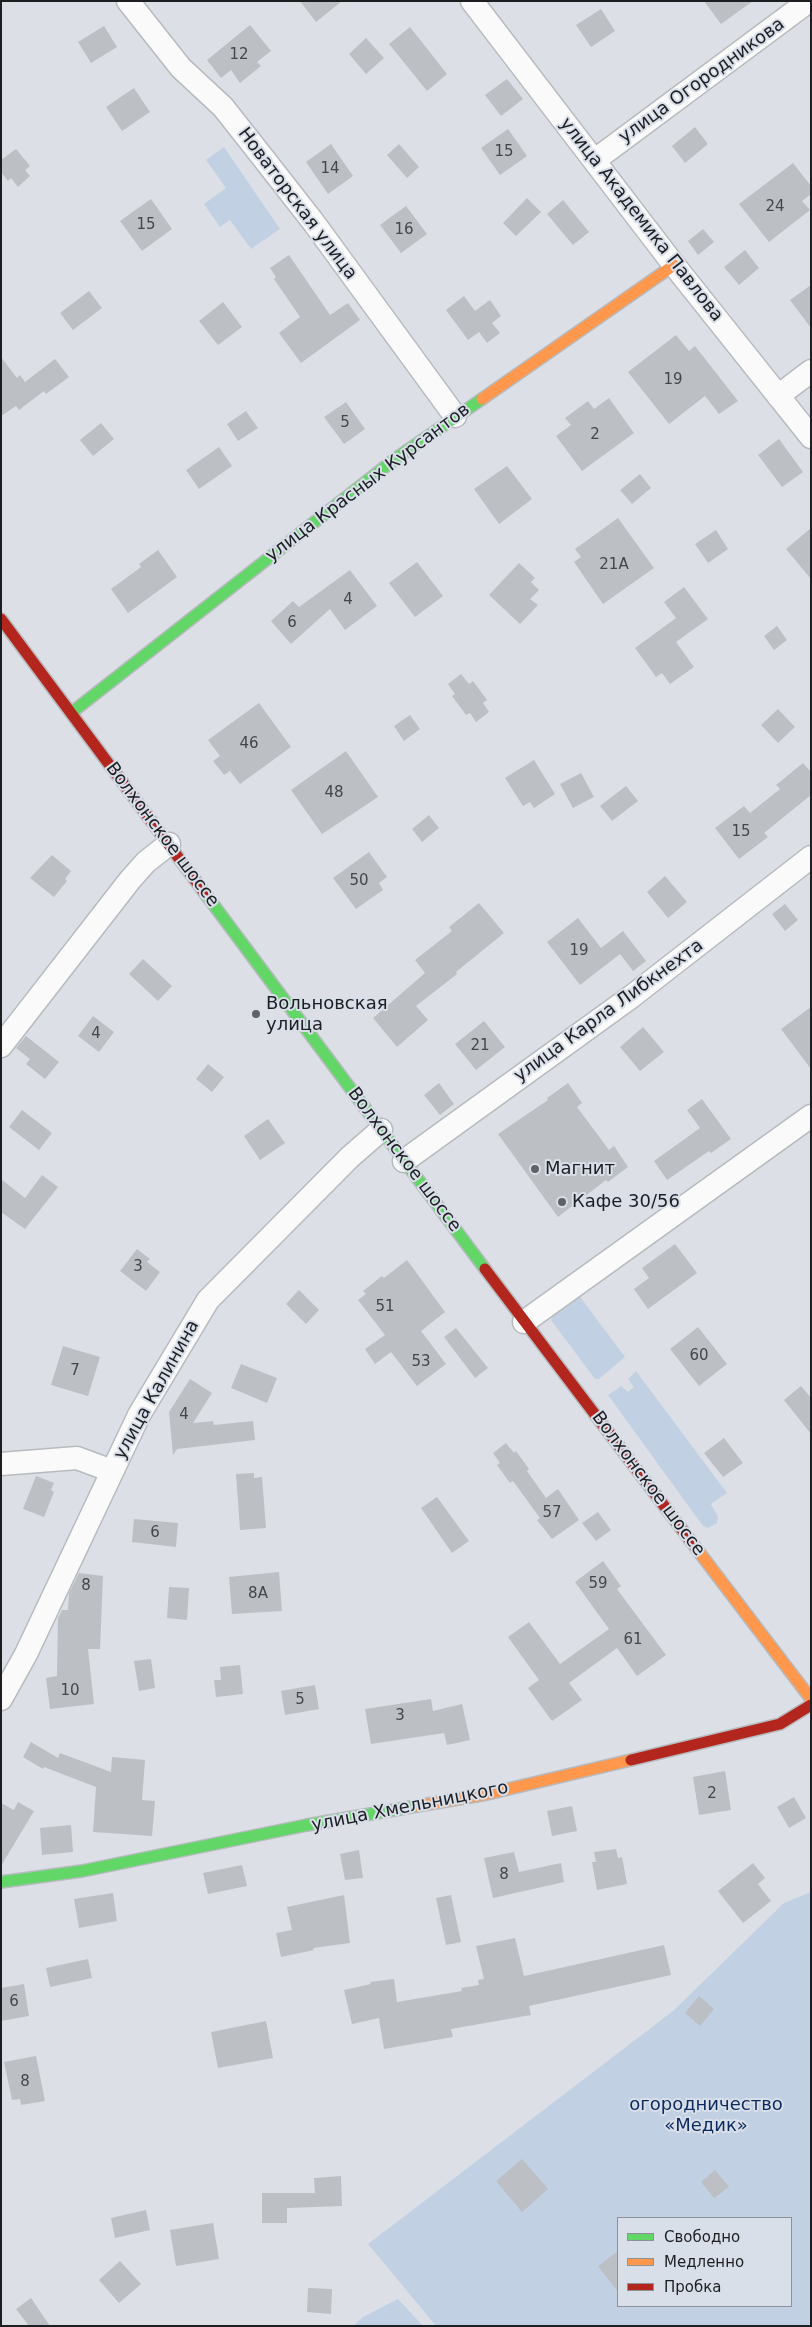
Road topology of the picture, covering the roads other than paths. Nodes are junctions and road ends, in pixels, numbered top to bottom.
1 (128, 1) edge
2 (472, 1) edge
3 (809, 1) edge
4 (595, 160) junction
5 (674, 265) junction
6 (811, 371) edge
7 (778, 396) junction
8 (455, 416) junction
9 (811, 437) edge
10 (1, 619) edge
11 (71, 713) junction
12 (169, 844) junction
13 (811, 857) edge
14 (1, 1046) edge
15 (811, 1116) edge
16 (381, 1130) junction
17 (404, 1161) junction
18 (524, 1322) junction
19 (1, 1464) edge
20 (112, 1471) junction
21 (1, 1699) edge
22 (811, 1699) edge
23 (811, 1705) edge
24 (1, 1882) edge

1 - 8 street, Новаторская улица
2 - 4 street, улица Академика Павлова
3 - 4 street, улица Огородникова
4 - 5 street, улица Академика Павлова
5 - 7 street, улица Академика Павлова
5 - 8 street, улица Красных Курсантов
6 - 7 street
7 - 9 street, улица Академика Павлова
8 - 11 street, улица Красных Курсантов
10 - 11 street, Волхонское шоссе
11 - 12 street, Волхонское шоссе
12 - 14 street
12 - 16 street, Волхонское шоссе
13 - 17 street, улица Карла Либкнехта
15 - 18 street
16 - 17 street, Волхонское шоссе
16 - 20 street, улица Калинина
17 - 18 street, Волхонское шоссе
18 - 22 street, Волхонское шоссе
19 - 20 street
20 - 21 street, улица Калинина
23 - 24 street, улица Хмельницкого

